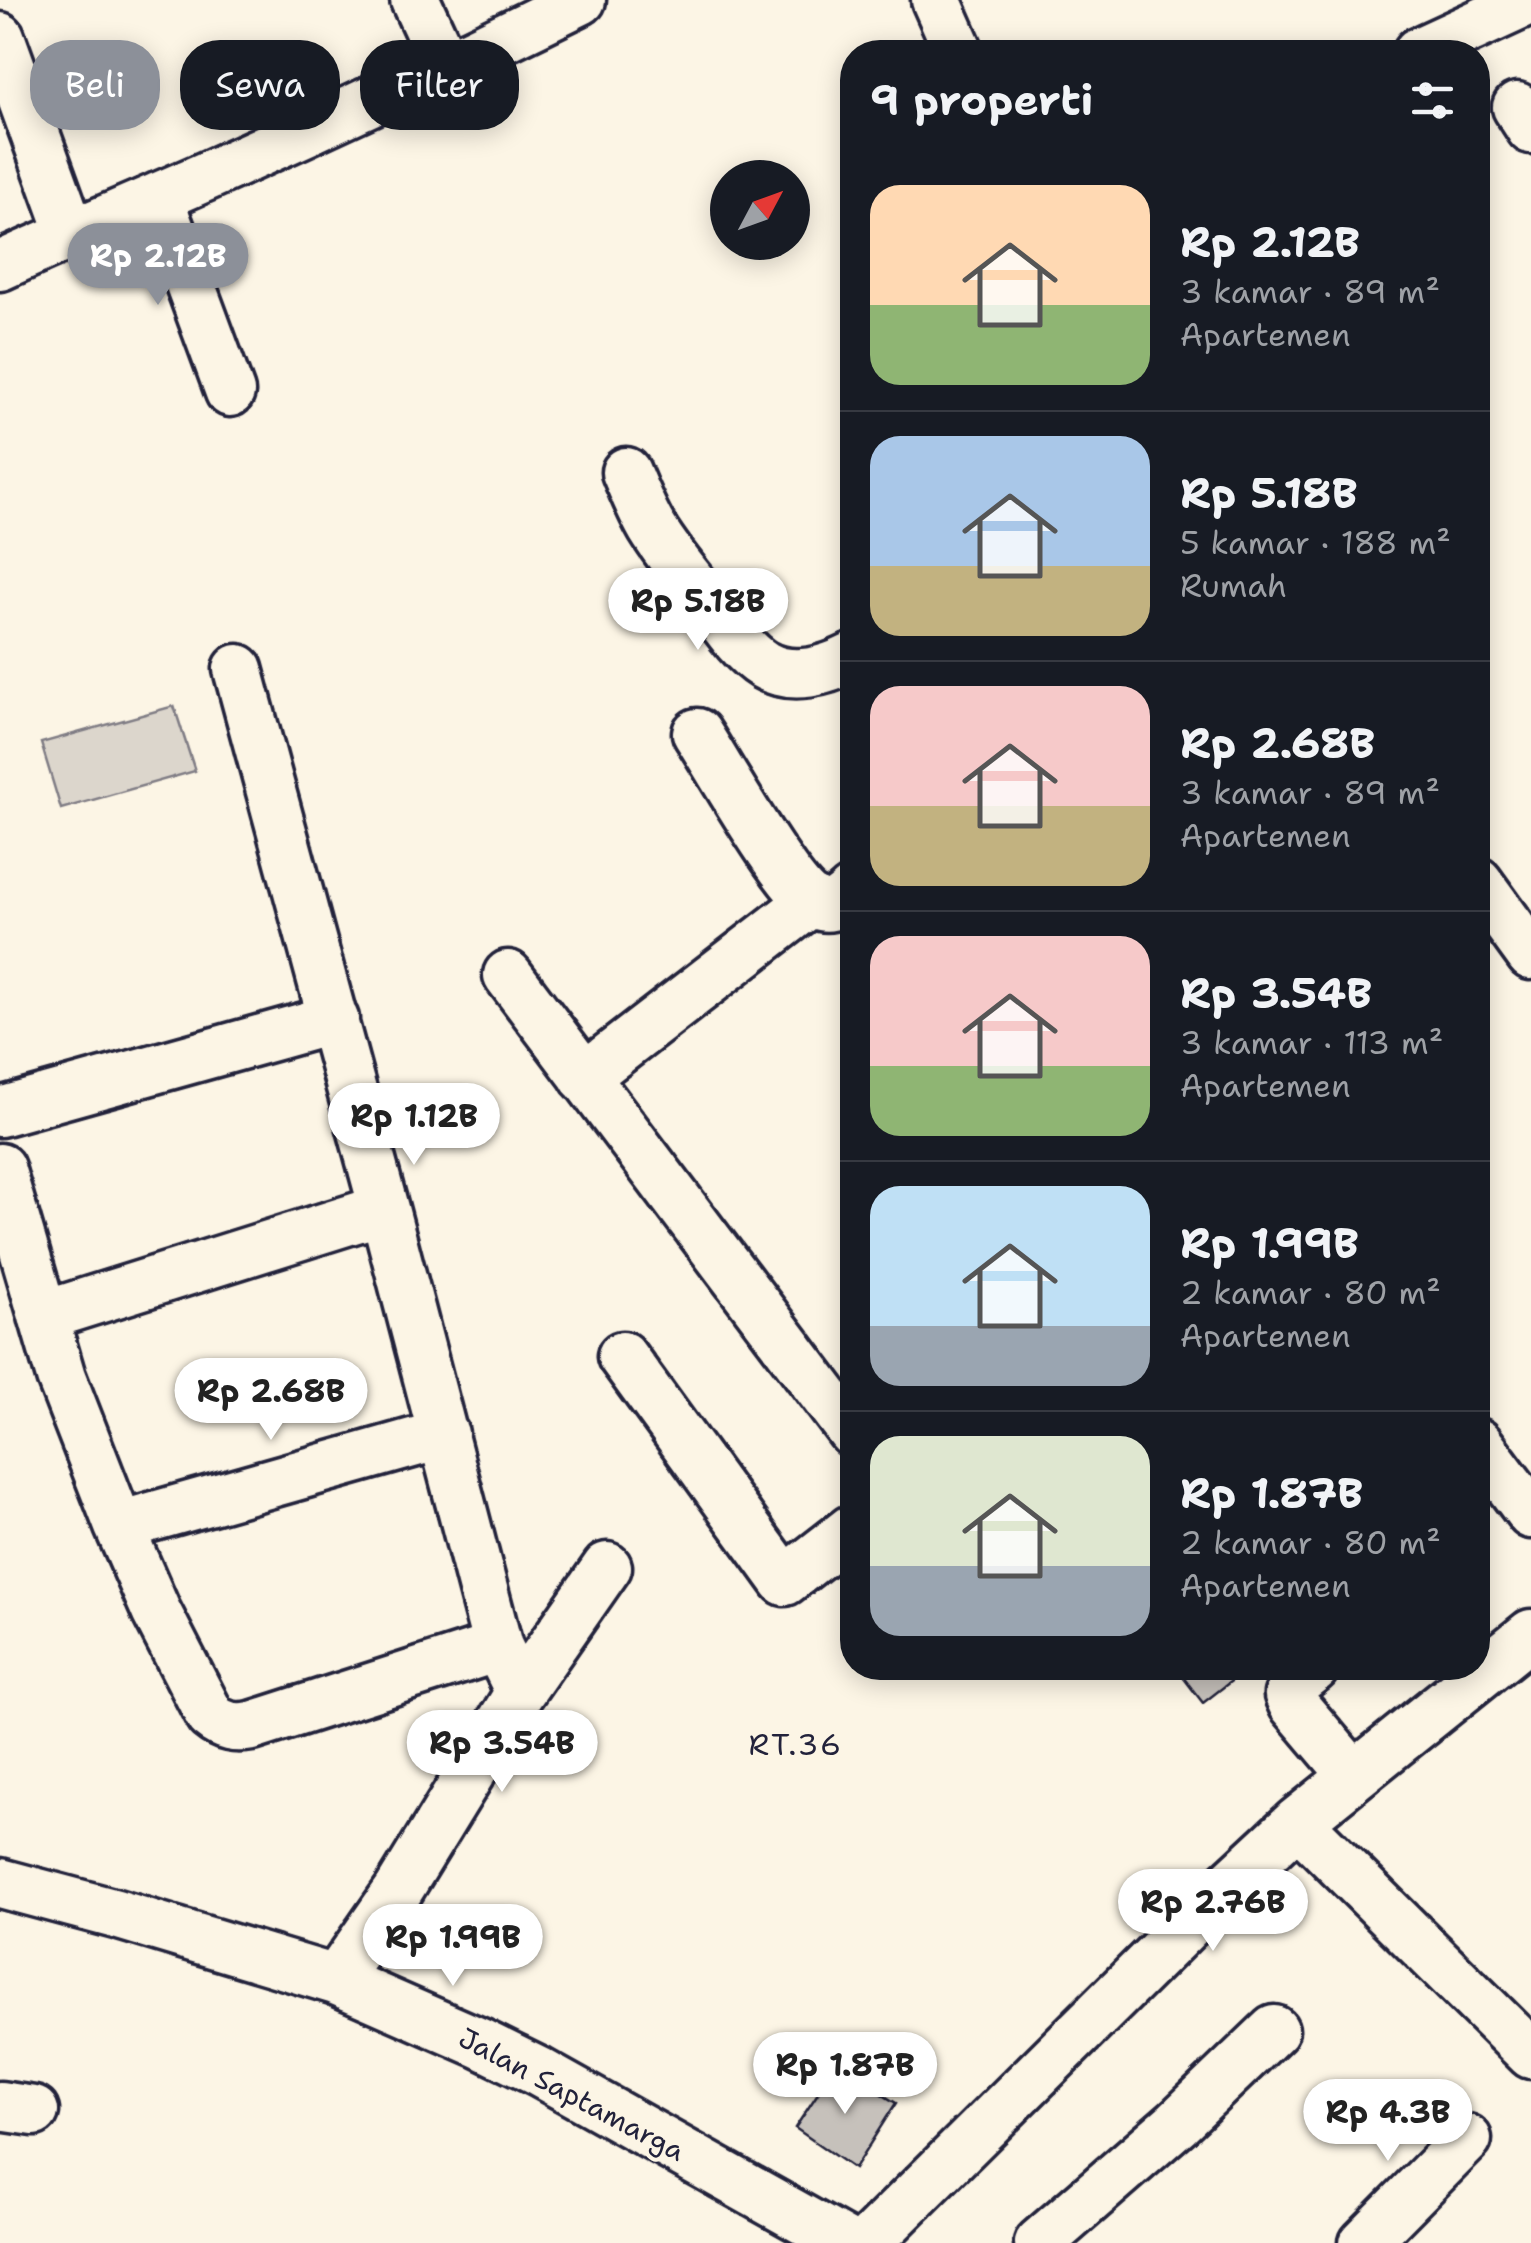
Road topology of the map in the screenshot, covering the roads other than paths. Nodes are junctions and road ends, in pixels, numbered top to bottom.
1 (415, 0) edge
2 (581, 0) edge
3 (936, 0) edge
4 (1531, 0) edge
5 (0, 38) edge
6 (434, 40) edge
7 (500, 40) edge
8 (954, 40) edge
9 (1444, 40) edge
10 (360, 106) edge
11 (158, 198) junction
12 (71, 233) junction
13 (0, 266) edge
14 (230, 392) dead end
15 (626, 472) dead end
16 (840, 663) edge
17 (238, 669) dead end
18 (698, 733) dead end
19 (832, 896) edge
20 (1490, 899) edge
21 (1531, 955) edge
22 (508, 975) dead end
23 (334, 1019) junction
24 (584, 1077) junction
25 (0, 1112) edge
26 (0, 1168) edge
27 (384, 1209) junction
28 (43, 1316) junction
29 (622, 1356) dead end
30 (840, 1416) edge
31 (444, 1434) junction
32 (1490, 1458) edge
33 (1531, 1514) edge
34 (119, 1526) junction
35 (840, 1538) edge
36 (607, 1567) dead end
37 (1531, 1634) edge
38 (498, 1647) junction
39 (1490, 1667) edge
40 (1299, 1680) edge
41 (1474, 1680) edge
42 (520, 1692) junction
43 (1354, 1776) junction
44 (1296, 1822) junction
45 (0, 1882) edge
46 (336, 1980) junction
47 (1274, 2030) dead end
48 (1531, 2054) edge
49 (1467, 2139) dead end
50 (845, 2243) edge
51 (867, 2243) edge
52 (1038, 2243) edge
53 (1364, 2243) edge

1 - 6 street
2 - 7 street
3 - 8 street
4 - 9 street
5 - 12 street
10 - 11 street
11 - 12 street
11 - 14 street
12 - 13 street
15 - 16 street
17 - 23 street
18 - 19 street
19 - 24 street
20 - 21 street
22 - 24 street
23 - 25 street
23 - 27 street
24 - 30 street
26 - 28 street
27 - 28 street
27 - 31 street
28 - 34 street
29 - 35 street
31 - 34 street
31 - 38 street
32 - 33 street
34 - 38 street
36 - 42 street
37 - 39 street
38 - 42 street
40 - 43 street
41 - 43 street
42 - 46 street
43 - 44 street
44 - 48 street
44 - 51 street
45 - 46 street, Jalan Saptamarga
46 - 50 street, Jalan Saptamarga
47 - 52 street
49 - 53 street

